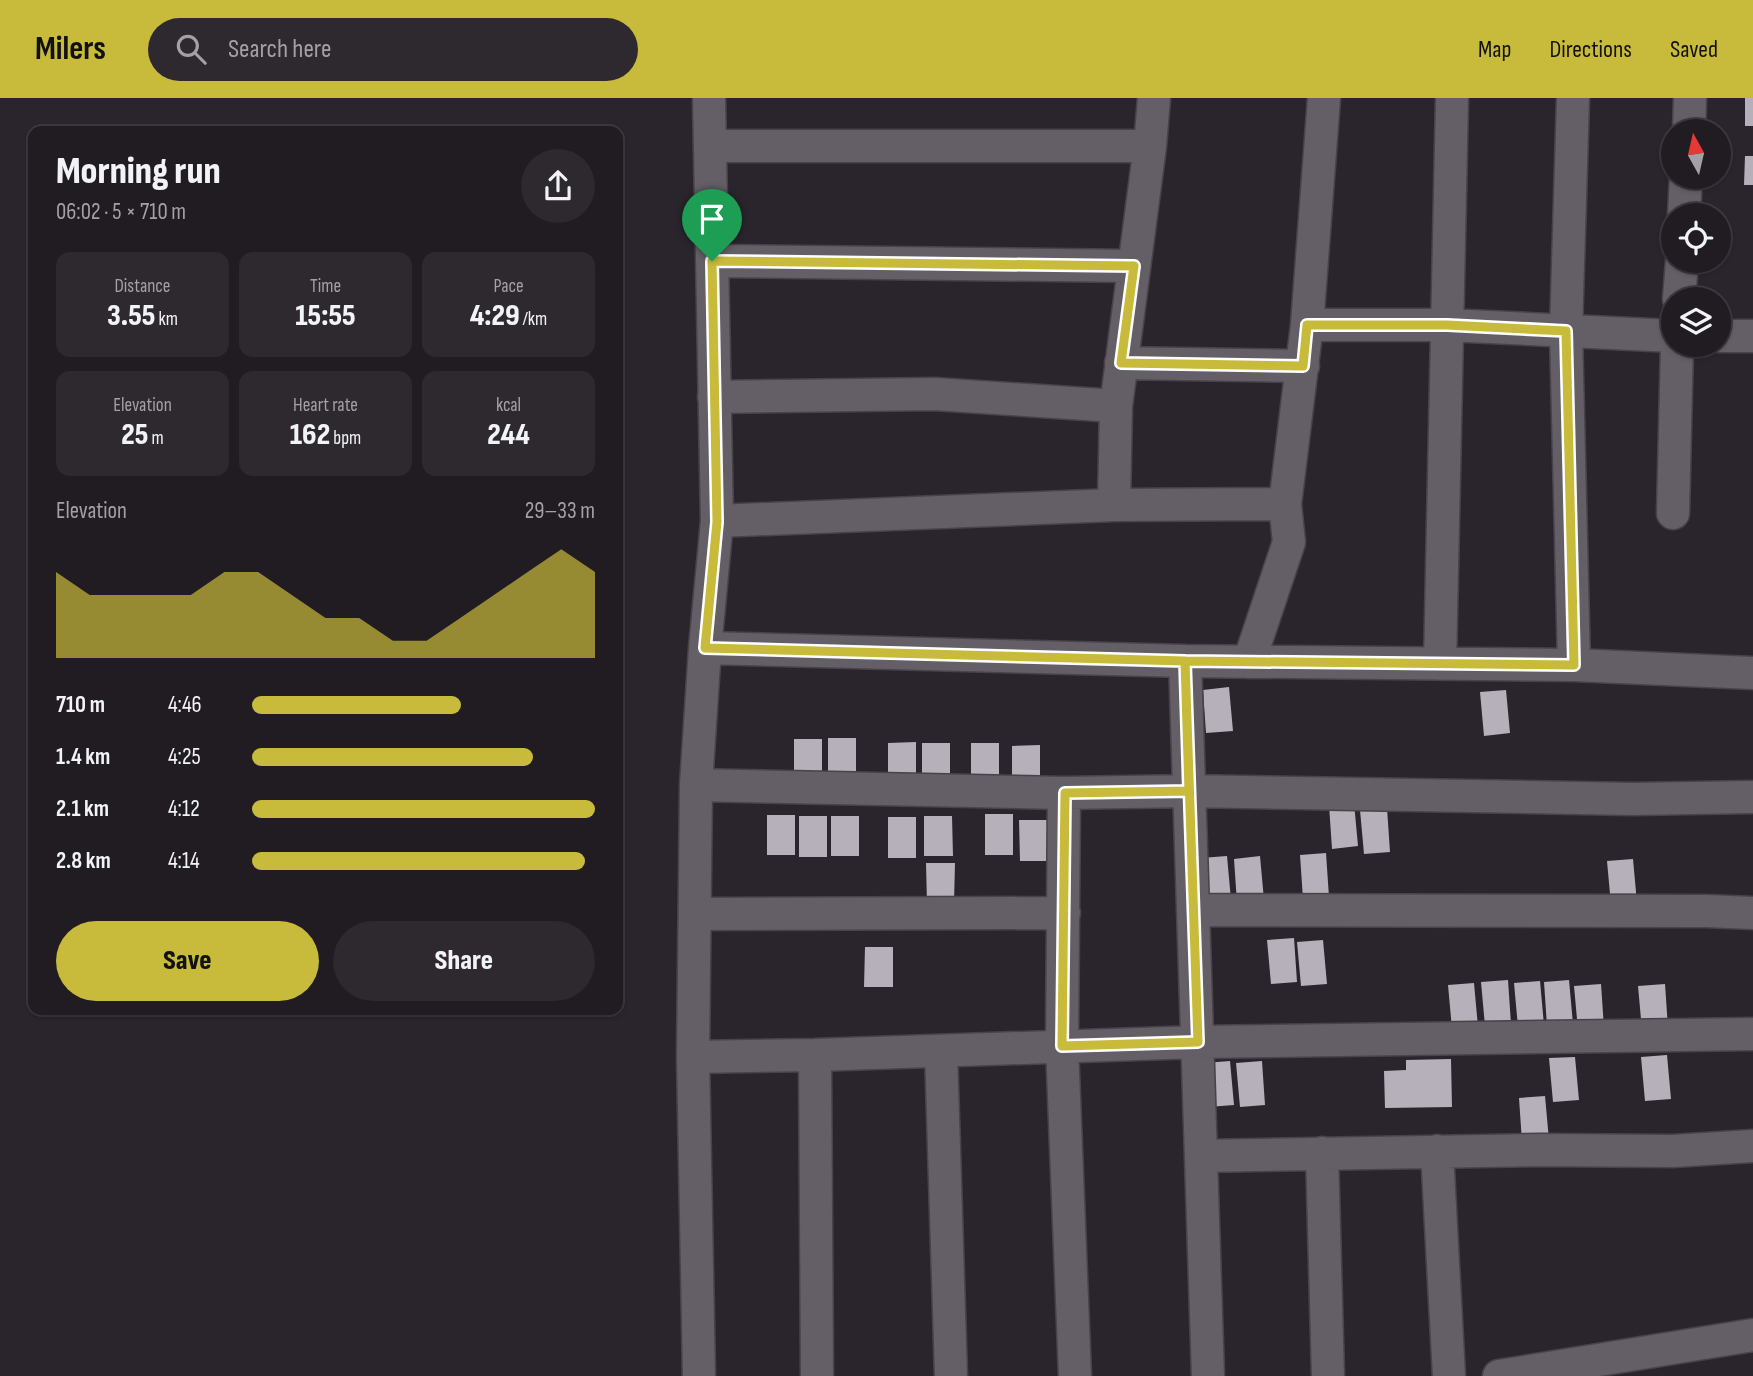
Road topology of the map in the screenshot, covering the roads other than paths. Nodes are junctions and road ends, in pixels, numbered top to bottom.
1 (709, 98) edge
2 (1154, 98) edge
3 (1324, 98) edge
4 (1452, 98) edge
5 (1573, 98) edge
6 (1690, 98) edge
7 (1689, 119) edge
8 (709, 146) junction
9 (1150, 146) junction
10 (712, 261) junction
11 (1134, 266) junction
12 (1307, 325) junction
13 (1447, 325) junction
14 (1566, 331) junction
15 (1661, 335) edge
16 (1731, 336) edge
17 (1753, 336) edge
18 (1677, 357) edge
19 (1121, 363) junction
20 (1303, 366) junction
21 (715, 397) junction
22 (1116, 406) junction
23 (1285, 504) junction
24 (1114, 505) junction
25 (1673, 513) dead end
26 (717, 522) junction
27 (705, 648) junction
28 (1185, 661) junction
29 (1249, 662) junction
30 (1440, 664) junction
31 (1574, 665) junction
32 (1753, 673) edge
33 (696, 785) junction
34 (1189, 791) junction
35 (1065, 793) junction
36 (1753, 797) edge
37 (1193, 910) junction
38 (1064, 913) junction
39 (1753, 913) edge
40 (695, 914) junction
41 (1753, 1034) edge
42 (1198, 1042) junction
43 (1062, 1046) junction
44 (941, 1051) junction
45 (815, 1055) junction
46 (693, 1057) junction
47 (1753, 1146) edge
48 (1437, 1151) junction
49 (1322, 1153) junction
50 (1201, 1156) junction
51 (1753, 1335) edge
52 (699, 1376) edge
53 (817, 1376) edge
54 (951, 1376) edge
55 (1075, 1376) edge
56 (1208, 1376) edge
57 (1328, 1376) edge
58 (1449, 1376) edge
59 (1499, 1376) edge

1 - 8 street
2 - 9 street
3 - 12 street
4 - 13 street
5 - 14 street
6 - 7 street
8 - 9 street
8 - 10 street
9 - 11 street
10 - 11 street
10 - 21 street
11 - 19 street
12 - 13 street
12 - 20 street
13 - 14 street
13 - 30 street
14 - 15 street
14 - 31 street
16 - 17 street
18 - 25 street
19 - 20 street
19 - 22 street
20 - 23 street
21 - 22 street
21 - 26 street
22 - 24 street
23 - 24 street
23 - 29 street
24 - 26 street
26 - 27 street
27 - 28 street
27 - 33 street
28 - 29 street
28 - 34 street
29 - 30 street
30 - 31 street
31 - 32 street
33 - 35 street
33 - 40 street
34 - 35 street
34 - 36 street
34 - 37 street
35 - 38 street
37 - 39 street
37 - 42 street
38 - 40 street
38 - 43 street
40 - 46 street
41 - 42 street
42 - 43 street
42 - 50 street
43 - 44 street
43 - 55 street
44 - 45 street
44 - 54 street
45 - 46 street
45 - 53 street
46 - 52 street
47 - 48 street
48 - 49 street
48 - 58 street
49 - 50 street
49 - 57 street
50 - 56 street
51 - 59 street

